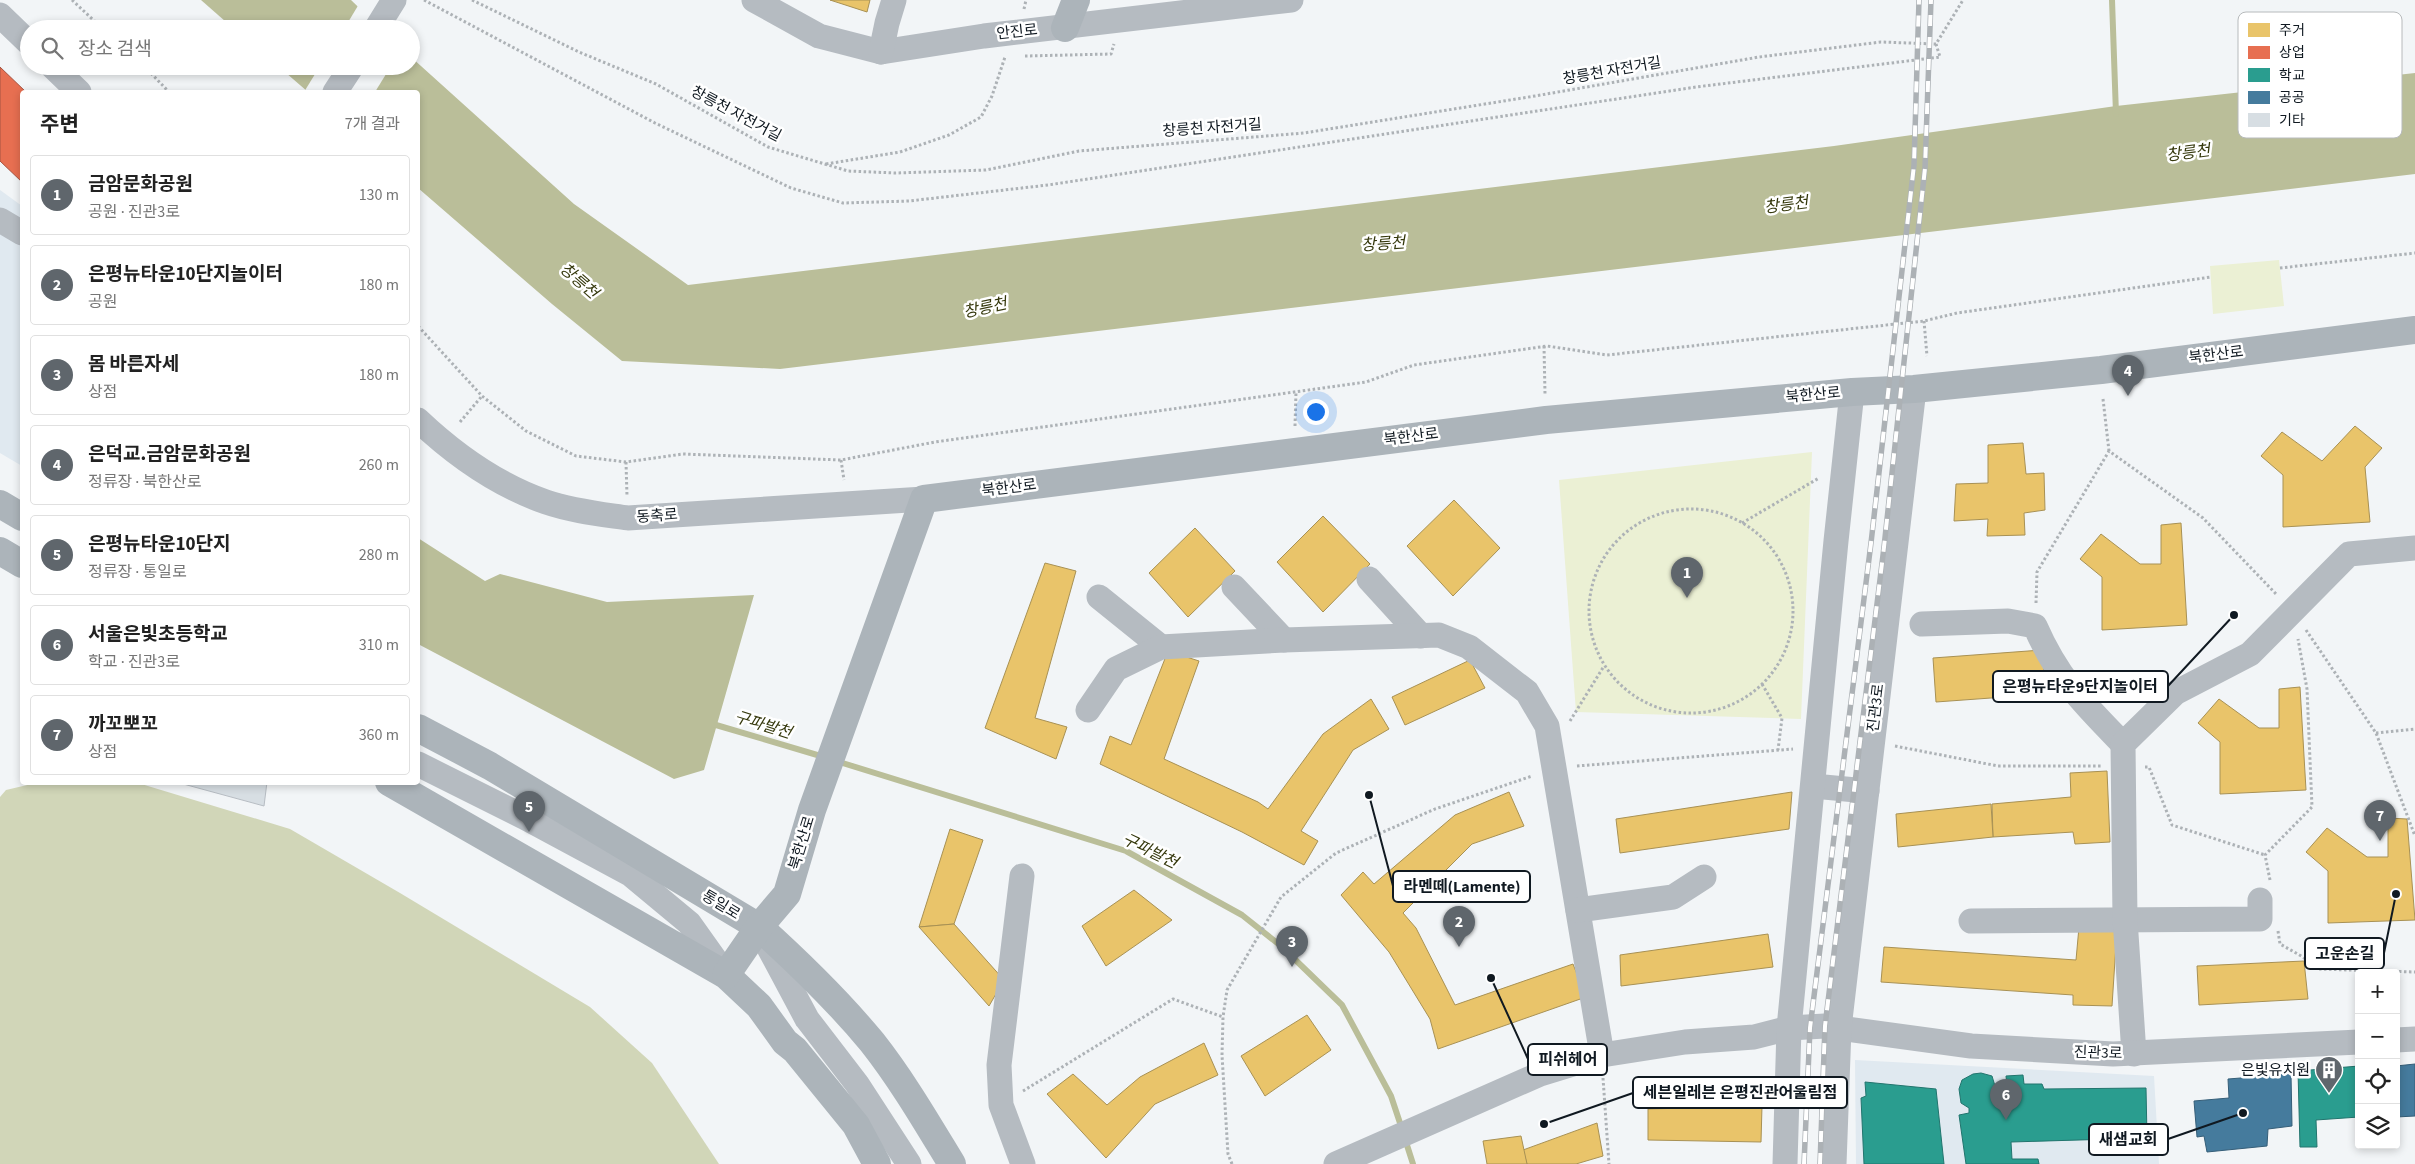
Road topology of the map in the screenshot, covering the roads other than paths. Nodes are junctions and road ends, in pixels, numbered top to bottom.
1 (394, 0) edge
2 (894, 0) edge
3 (1076, 0) edge
4 (1291, 0) edge
5 (757, 1) edge
6 (1250, 2) edge
7 (0, 15) edge
8 (382, 20) edge
9 (1065, 28) junction
10 (20, 34) edge
11 (881, 52) junction
12 (61, 75) edge
13 (346, 75) edge
14 (77, 90) edge
15 (336, 90) edge
16 (0, 220) edge
17 (20, 231) edge
18 (2415, 330) edge
19 (1914, 389) junction
20 (1852, 392) junction
21 (420, 422) edge
22 (924, 499) junction
23 (0, 504) edge
24 (20, 516) edge
25 (2415, 548) edge
26 (0, 550) edge
27 (20, 563) edge
28 (1369, 579) dead end
29 (1234, 588) dead end
30 (1098, 597) dead end
31 (1922, 624) dead end
32 (1421, 636) junction
33 (1284, 640) junction
34 (1161, 647) junction
35 (1088, 710) dead end
36 (420, 729) edge
37 (2123, 755) junction
38 (420, 765) edge
39 (394, 785) edge
40 (1814, 786) junction
41 (1867, 791) junction
42 (1022, 876) dead end
43 (1704, 877) dead end
44 (2265, 891) road end
45 (1578, 910) junction
46 (2125, 919) junction
47 (1971, 921) dead end
48 (759, 927) junction
49 (726, 975) junction
50 (1790, 1028) junction
51 (1839, 1028) junction
52 (2415, 1039) edge
53 (2400, 1040) edge
54 (2355, 1042) edge
55 (2134, 1054) junction
56 (1602, 1055) junction
57 (877, 1164) edge
58 (909, 1164) edge
59 (952, 1164) edge
60 (1023, 1164) edge
61 (1336, 1164) edge
62 (1785, 1164) edge
63 (1834, 1164) edge

1 - 8 street
2 - 11 street
3 - 9 main road
4 - 6 street, 안진로
5 - 11 street, 안진로
6 - 9 street, 안진로
7 - 10 street
9 - 11 street, 안진로
12 - 14 street
13 - 15 street
16 - 17 street
18 - 19 main road, 북한산로
19 - 20 main road, 북한산로
19 - 41 street, 진관3로
20 - 22 main road, 북한산로
20 - 40 street
21 - 22 street, 동축로
22 - 48 main road, 북한산로
23 - 24 main road
25 - 37 street
26 - 27 main road
28 - 32 street
29 - 33 street
30 - 34 street
31 - 37 street
32 - 33 street
32 - 45 street
33 - 34 street
34 - 35 street
36 - 48 main road, 통일로
37 - 46 street
38 - 49 street
39 - 49 main road
40 - 41 street
40 - 50 street
41 - 51 street, 진관3로
42 - 60 street
43 - 45 street
44 - 46 street
45 - 56 street
46 - 47 street
46 - 55 street
48 - 49 main road, 북한산로
48 - 58 street
48 - 59 main road, 통일로
49 - 57 main road
50 - 51 street, 진관3로
50 - 56 street, 진관3로
50 - 62 street
51 - 55 street, 진관3로
51 - 63 street, 진관3로
52 - 53 street
54 - 55 street, 진관3로
56 - 61 street, 진관3로

